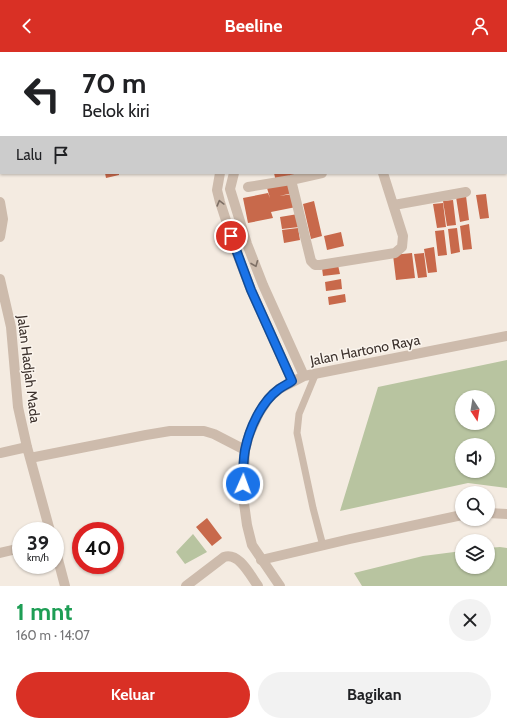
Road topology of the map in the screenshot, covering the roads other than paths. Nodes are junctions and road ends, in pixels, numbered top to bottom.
1 (220, 174) edge
2 (234, 174) edge
3 (320, 174) edge
4 (383, 174) edge
5 (291, 180) junction
6 (248, 188) dead end
7 (466, 192) dead end
8 (0, 202) edge
9 (394, 205) junction
10 (0, 238) edge
11 (0, 279) edge
12 (507, 336) edge
13 (316, 373) junction
14 (304, 376) junction
15 (292, 381) junction
16 (27, 447) junction
17 (245, 450) junction
18 (0, 453) edge
19 (30, 458) junction
20 (495, 513) edge
21 (507, 514) edge
22 (455, 516) edge
23 (48, 522) edge
24 (323, 546) junction
25 (12, 550) edge
26 (0, 553) edge
27 (261, 560) junction
28 (61, 574) edge
29 (64, 586) edge
30 (186, 586) edge
31 (258, 586) edge
32 (280, 586) edge

15 -> 1 street
2 -> 14 street
3 - 5 street
4 - 9 street
5 - 6 street
5 - 9 street
7 - 9 street
8 - 10 street
11 - 16 street, Jalan Hadjah Mada
12 - 13 street, Jalan Hartono Raya
13 - 14 street, Jalan Hartono Raya
13 - 24 lane
14 - 15 street, Jalan Hartono Raya
15 - 17 street, Jalan Hartono Raya
16 - 18 street
16 - 19 street, Jalan Hadjah Mada
17 - 19 street
17 - 27 street, Jalan Hartono Raya
19 - 23 street, Jalan Hadjah Mada
20 - 21 street
22 - 24 street
24 - 27 street
25 - 26 street
27 - 32 street, Jalan Hartono Raya
28 - 29 street
30 - 31 street

